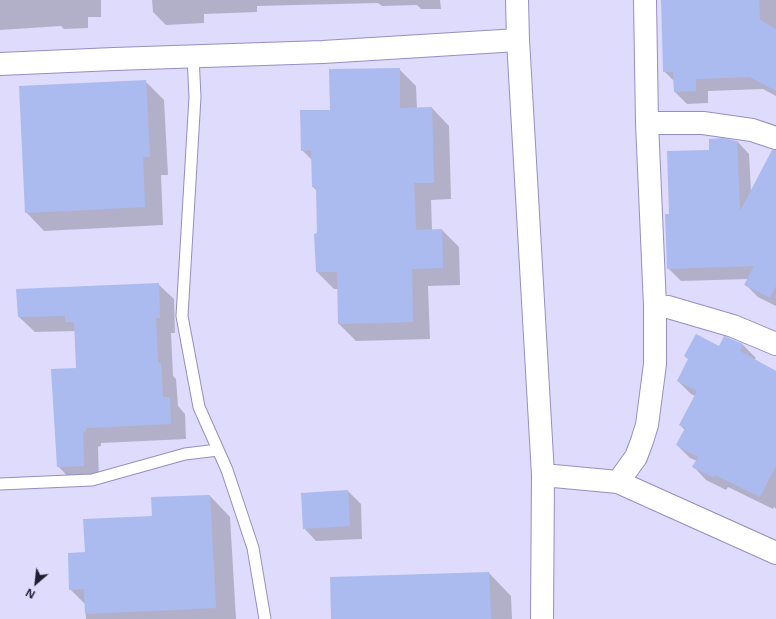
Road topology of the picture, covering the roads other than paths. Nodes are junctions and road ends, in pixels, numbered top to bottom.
1 (517, 0) edge
2 (645, 0) edge
3 (518, 40) junction
4 (193, 56) junction
5 (0, 64) edge
6 (647, 123) junction
7 (776, 138) edge
8 (655, 306) junction
9 (776, 344) edge
10 (218, 450) junction
11 (543, 475) junction
12 (618, 482) junction
13 (0, 484) edge
14 (776, 553) edge
15 (265, 619) edge
16 (542, 619) edge

1 - 3 street
2 - 6 street
3 - 4 street
3 - 11 street
4 - 5 street
4 - 10 lane
6 - 7 street
6 - 8 street
8 - 9 street
8 - 12 street
10 - 13 lane
10 - 15 lane
11 - 12 street
11 - 16 street
12 - 14 street

